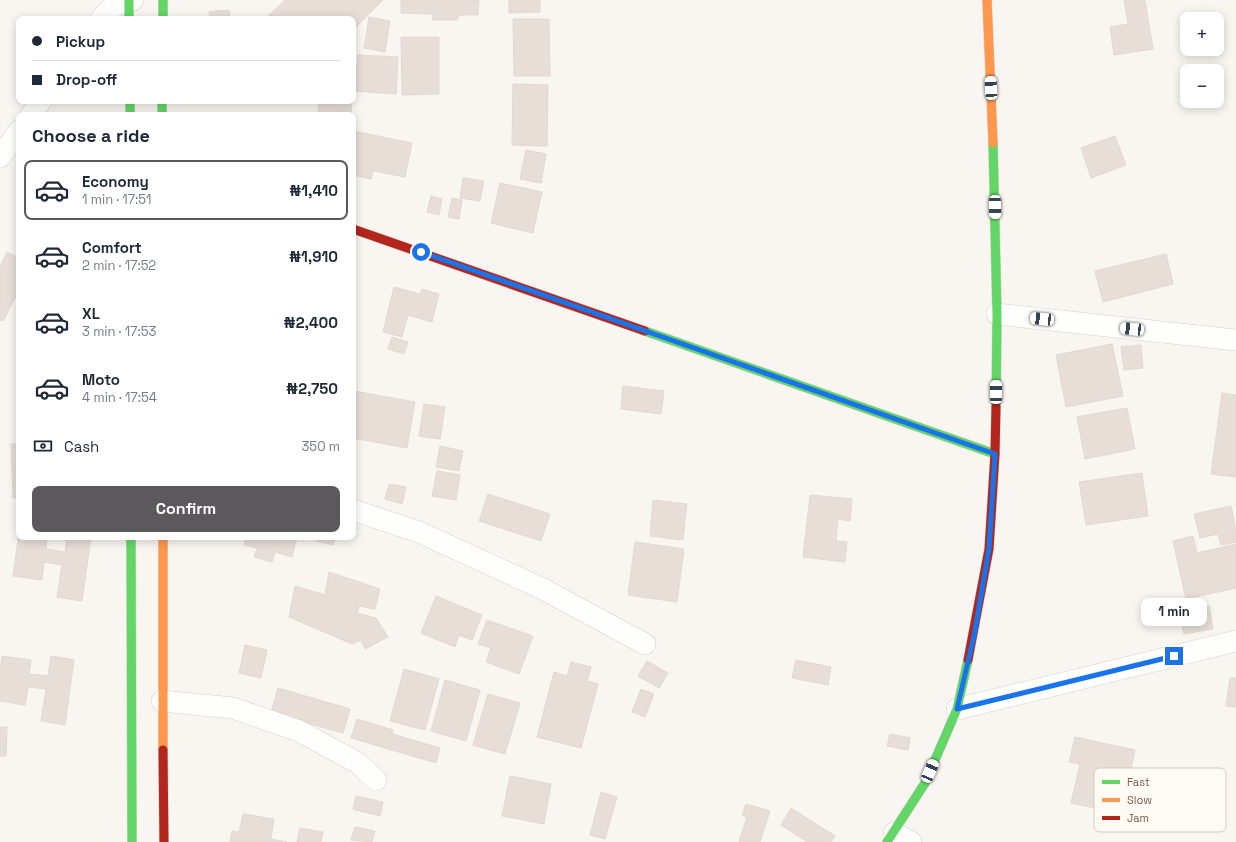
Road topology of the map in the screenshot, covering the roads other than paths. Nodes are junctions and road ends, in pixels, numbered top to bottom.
1 (129, 0) edge
2 (133, 0) edge
3 (163, 0) edge
4 (987, 0) edge
5 (103, 16) edge
6 (129, 16) edge
7 (162, 16) edge
8 (16, 135) edge
9 (0, 156) edge
10 (356, 230) edge
11 (997, 314) junction
12 (1236, 340) edge
13 (995, 454) junction
14 (356, 511) edge
15 (131, 540) edge
16 (163, 540) edge
17 (1236, 641) edge
18 (645, 644) dead end
19 (162, 701) junction
20 (957, 709) junction
21 (376, 780) dead end
22 (897, 839) edge
23 (132, 842) edge
24 (164, 842) edge

1 - 2 street
1 - 5 street
1 - 6 street
3 - 7 street
4 - 11 street
8 - 9 street
10 - 13 street
11 - 12 street
11 - 13 street
13 - 20 street
14 - 18 street
15 - 23 street
16 - 19 street
17 - 20 street
19 - 21 street
19 - 24 street
20 - 22 street

